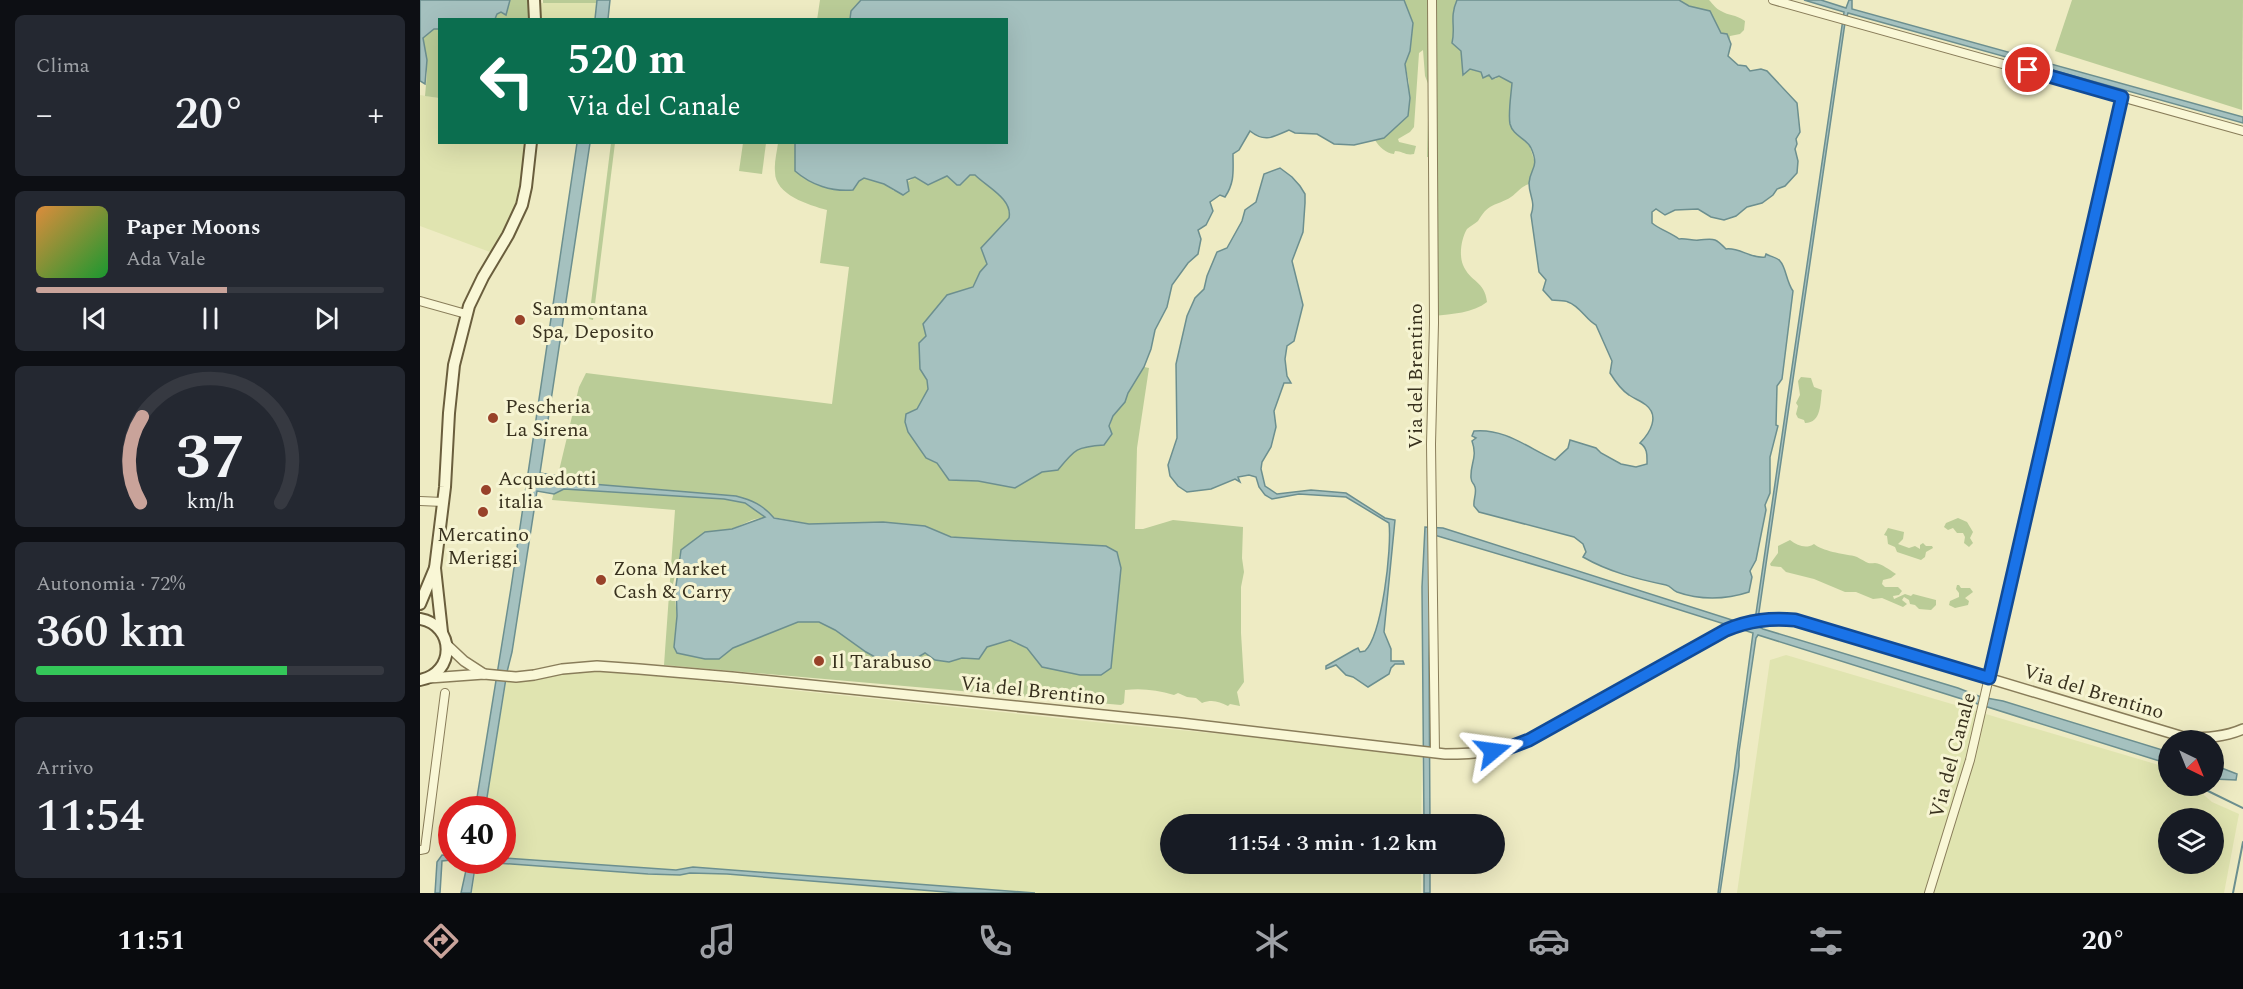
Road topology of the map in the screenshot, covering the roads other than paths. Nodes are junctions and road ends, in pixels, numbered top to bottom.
1 (534, 0) edge
2 (1432, 0) edge
3 (1773, 0) edge
4 (534, 18) edge
5 (2122, 97) junction
6 (2243, 131) edge
7 (531, 144) edge
8 (420, 301) edge
9 (465, 314) junction
10 (420, 501) edge
11 (443, 502) junction
12 (435, 568) junction
13 (420, 604) edge
14 (420, 619) edge
15 (442, 632) junction
16 (447, 645) junction
17 (487, 674) junction
18 (1989, 678) junction
19 (423, 681) edge
20 (445, 693) dead end
21 (2243, 729) edge
22 (1429, 752) junction
23 (420, 850) edge
24 (1929, 893) edge

1 - 4 main road
2 - 22 street, Via del Brentino
3 - 5 street
5 - 6 street
5 - 18 street, Via del Canale
7 - 9 main road
8 - 9 street
9 - 11 main road
10 - 11 street
11 - 12 main road
12 - 13 main road
12 - 15 main road
14 - 15 main road
15 - 16 main road
16 - 17 street, Via del Brentino
16 - 19 main road
17 - 19 street, Via del Brentino
17 - 22 street, Via del Brentino
18 - 21 street, Via del Brentino
18 - 22 street, Via del Brentino
18 - 24 street, Via del Canale
20 - 23 street

